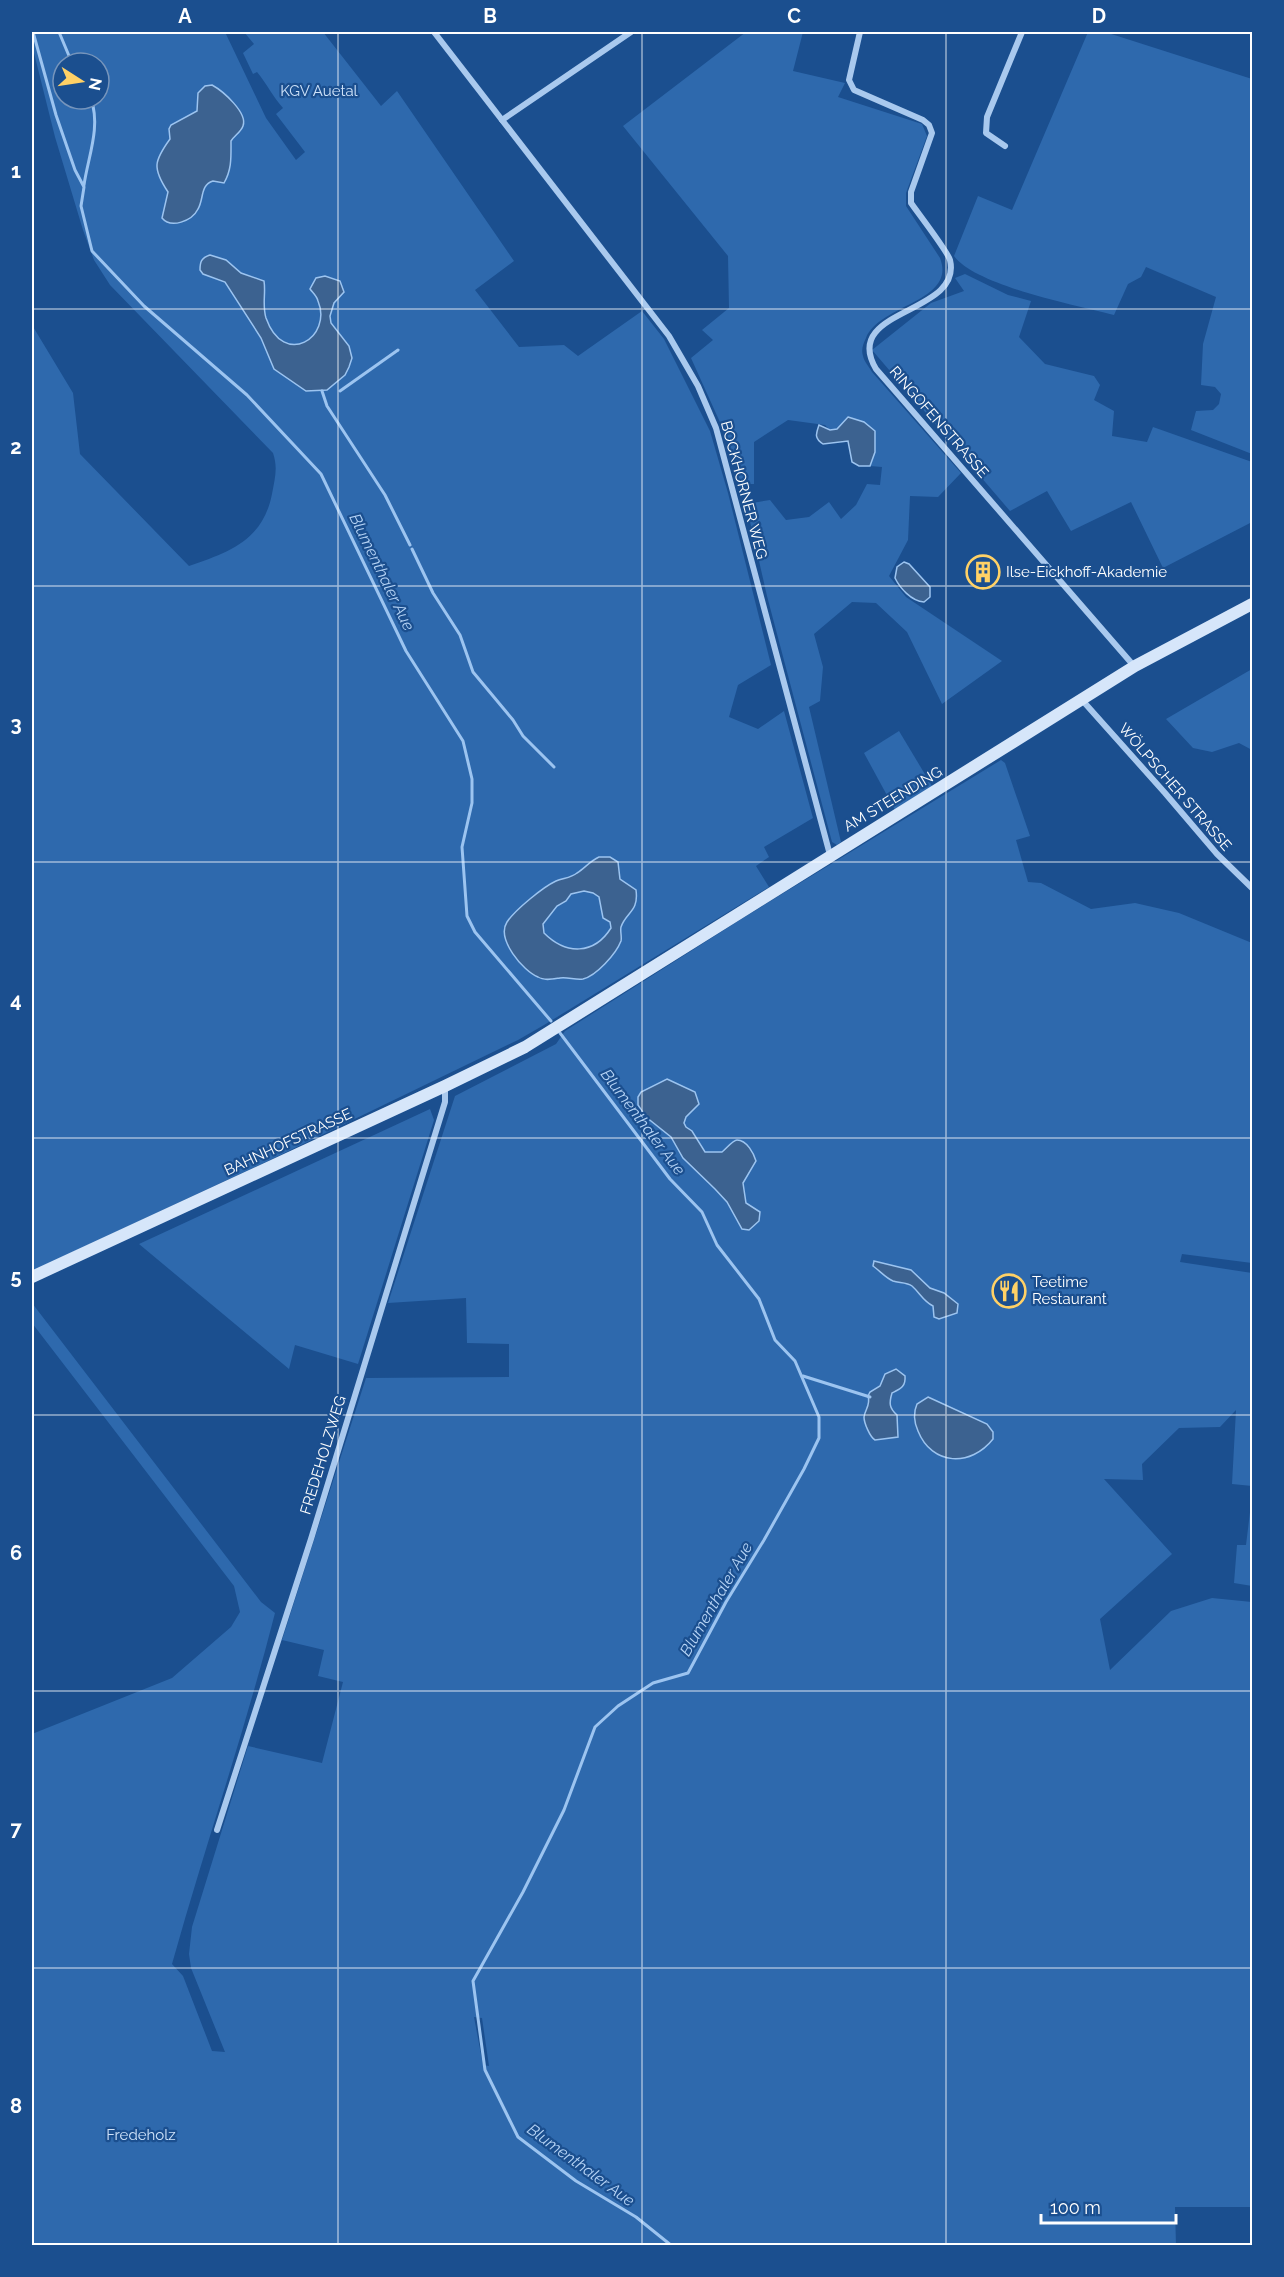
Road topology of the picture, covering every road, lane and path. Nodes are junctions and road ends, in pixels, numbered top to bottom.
1 (434, 32) edge
2 (631, 32) edge
3 (860, 32) edge
4 (1022, 32) edge
5 (502, 120) junction
6 (1005, 146) dead end
7 (1252, 604) edge
8 (1135, 666) junction
9 (1082, 700) junction
10 (830, 855) junction
11 (1252, 888) edge
12 (554, 1029) joint
13 (445, 1086) junction
14 (32, 1277) edge
15 (218, 1830) dead end

1 - 5 street, BOCKHORNER WEG
2 - 5 street
3 - 8 street, RINGOFENSTRASSE
4 - 6 street
5 - 10 street, BOCKHORNER WEG
7 - 8 street, AM STEENDING
8 - 9 street, AM STEENDING
9 - 10 street, AM STEENDING
9 - 11 street, WÖLPSCHER STRASSE
10 - 12 street, AM STEENDING
12 - 13 street, BAHNHOFSTRASSE
13 - 14 street, BAHNHOFSTRASSE
13 - 15 street, FREDEHOLZWEG

